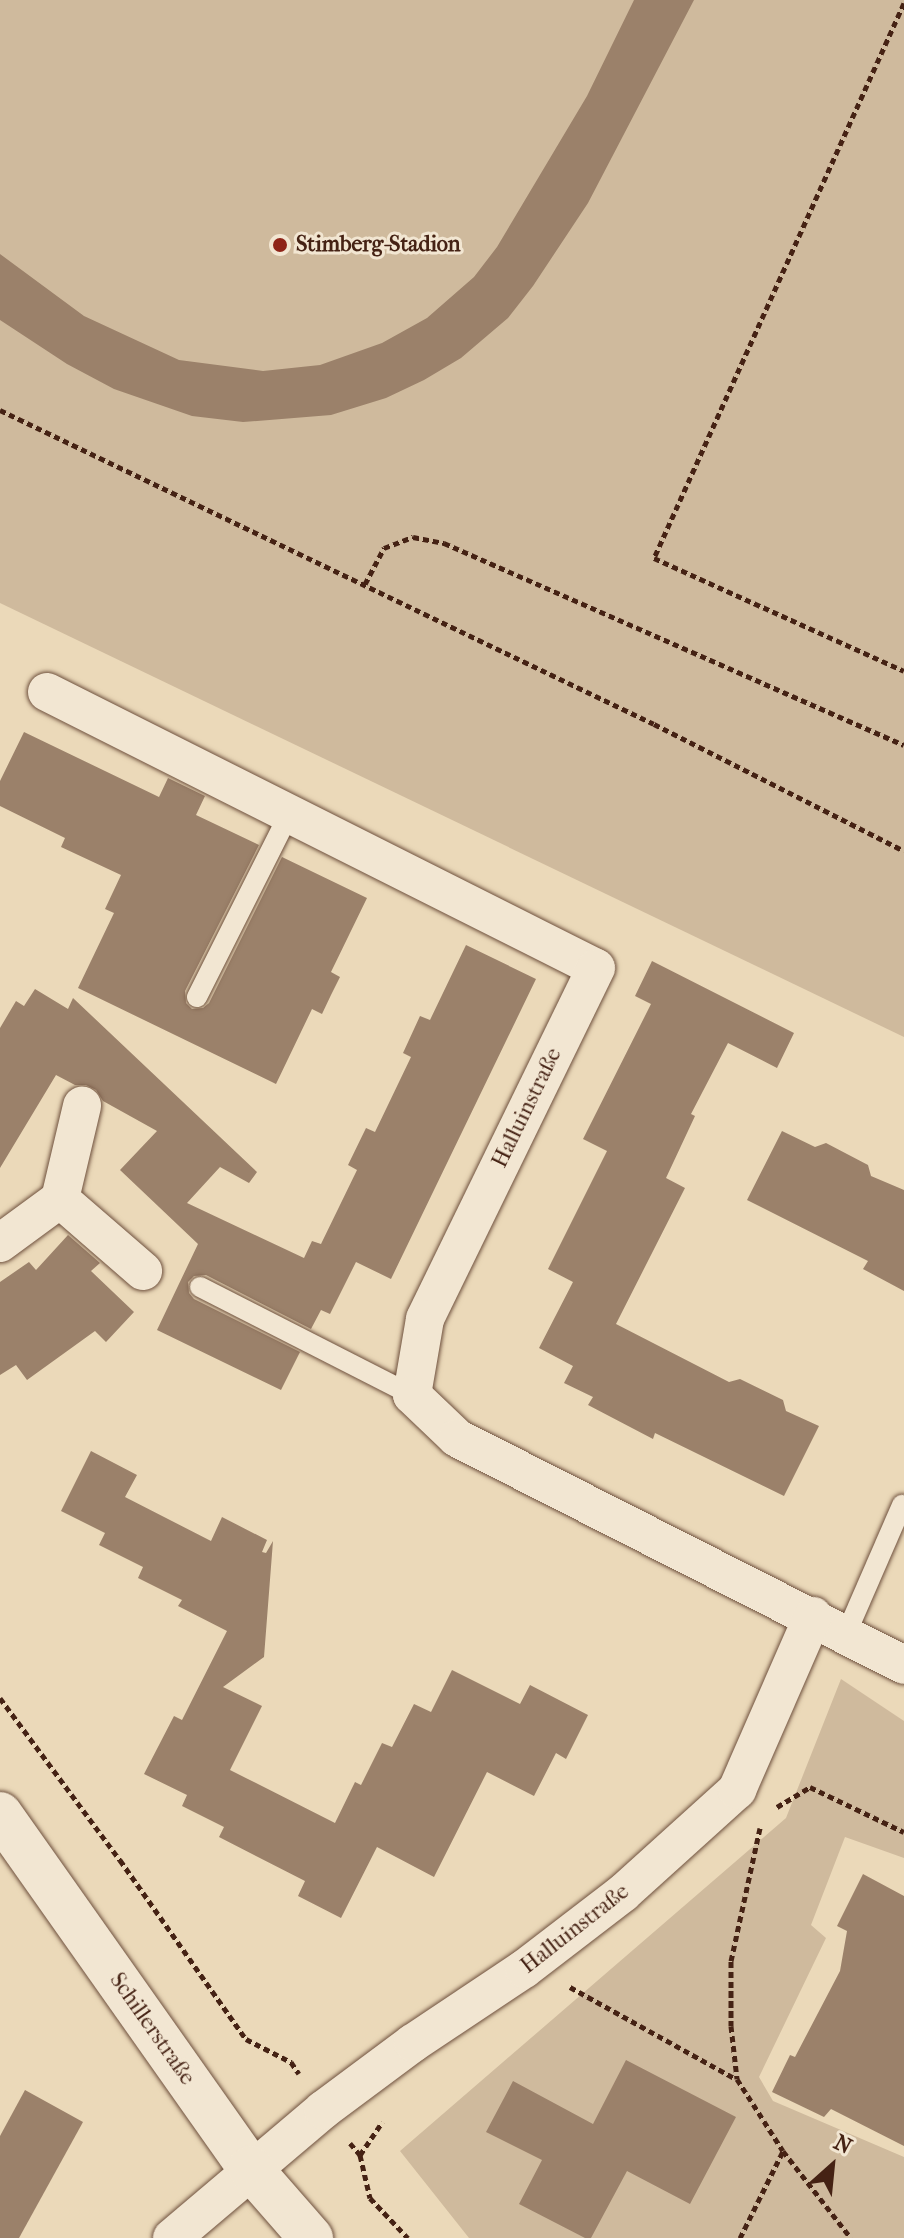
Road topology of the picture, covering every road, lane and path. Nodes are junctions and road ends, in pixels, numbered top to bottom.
1 (904, 3) edge
2 (0, 410) edge
3 (365, 584) junction
4 (904, 671) edge
5 (47, 692) dead end
6 (904, 745) edge
7 (289, 814) junction
8 (904, 851) edge
9 (197, 997) dead end
10 (82, 1106) dead end
11 (60, 1199) junction
12 (0, 1243) edge
13 (143, 1271) dead end
14 (200, 1287) dead end
15 (412, 1395) junction
16 (902, 1505) edge
17 (813, 1616) junction
18 (846, 1634) junction
19 (904, 1665) edge
20 (0, 1698) edge
21 (737, 1790) junction
22 (0, 1814) edge
23 (524, 1969) junction
24 (737, 2079) junction
25 (323, 2110) junction
26 (783, 2151) junction
27 (250, 2168) junction
28 (172, 2238) edge
29 (311, 2238) edge
30 (408, 2238) edge
31 (740, 2238) edge
32 (851, 2238) edge

1 - 4 path
2 - 3 path
3 - 6 path
3 - 8 path
5 - 7 street, Halluinstraße
7 - 9 lane
7 - 15 street, Halluinstraße
10 - 11 street
11 - 12 street
11 - 13 street
14 - 15 lane
15 - 17 street
16 - 18 lane
17 - 18 street
17 - 21 street, Halluinstraße
18 - 19 street
20 - 25 path
21 - 23 street, Halluinstraße
21 - 24 path
22 - 27 main road, Schillerstraße
23 - 24 path
23 - 25 street, Halluinstraße
24 - 26 path
25 - 27 street, Halluinstraße
25 - 30 path
26 - 31 path
26 - 32 path
27 - 28 street, Halluinstraße
27 - 29 main road, Schillerstraße

